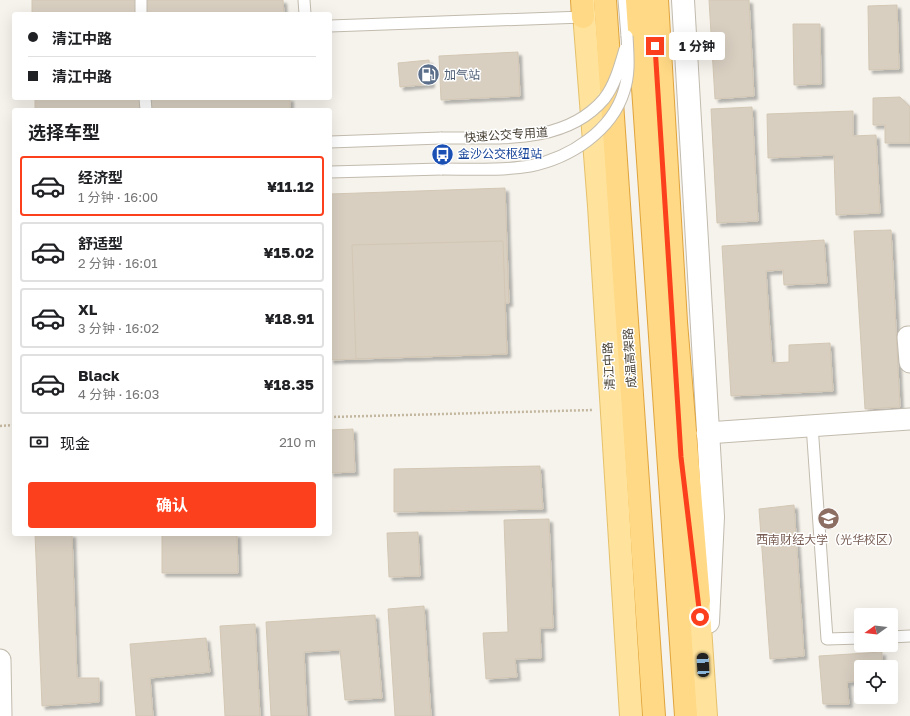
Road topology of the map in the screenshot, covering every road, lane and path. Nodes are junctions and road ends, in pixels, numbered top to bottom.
1 (141, 0) edge
2 (304, 0) edge
3 (605, 0) edge
4 (624, 0) edge
5 (637, 0) edge
6 (652, 0) edge
7 (657, 0) edge
8 (683, 0) edge
9 (582, 4) edge
10 (141, 12) edge
11 (305, 12) edge
12 (332, 26) edge
13 (627, 36) junction
14 (332, 142) edge
15 (332, 172) edge
16 (910, 337) edge
17 (910, 362) edge
18 (612, 409) junction
19 (332, 417) edge
20 (910, 419) edge
21 (12, 425) edge
22 (812, 425) junction
23 (0, 426) edge
24 (707, 433) junction
25 (699, 601) junction
26 (910, 636) edge
27 (898, 637) edge
28 (854, 638) edge
29 (0, 660) edge
30 (705, 706) edge
31 (1, 716) edge
32 (631, 716) edge
33 (654, 716) edge
34 (686, 716) edge

1 - 10 lane
2 - 11 lane
3 - 33 highway, 成温高架路, bridge
4 - 13 lane, 快速公交专用道
5 - 34 highway
6 - 25 main road
7 - 25 highway
8 - 24 street
9 - 12 lane
9 - 18 main road, 清江中路
13 - 14 lane, 快速公交专用道, bridge
13 - 15 lane, 快速公交专用道, bridge
16 - 17 street
18 - 19 path
18 - 32 main road, 清江中路
20 - 22 street
21 - 23 path
22 - 24 street
22 - 28 lane
24 - 30 street
25 - 30 main road
26 - 27 lane
29 - 31 street

